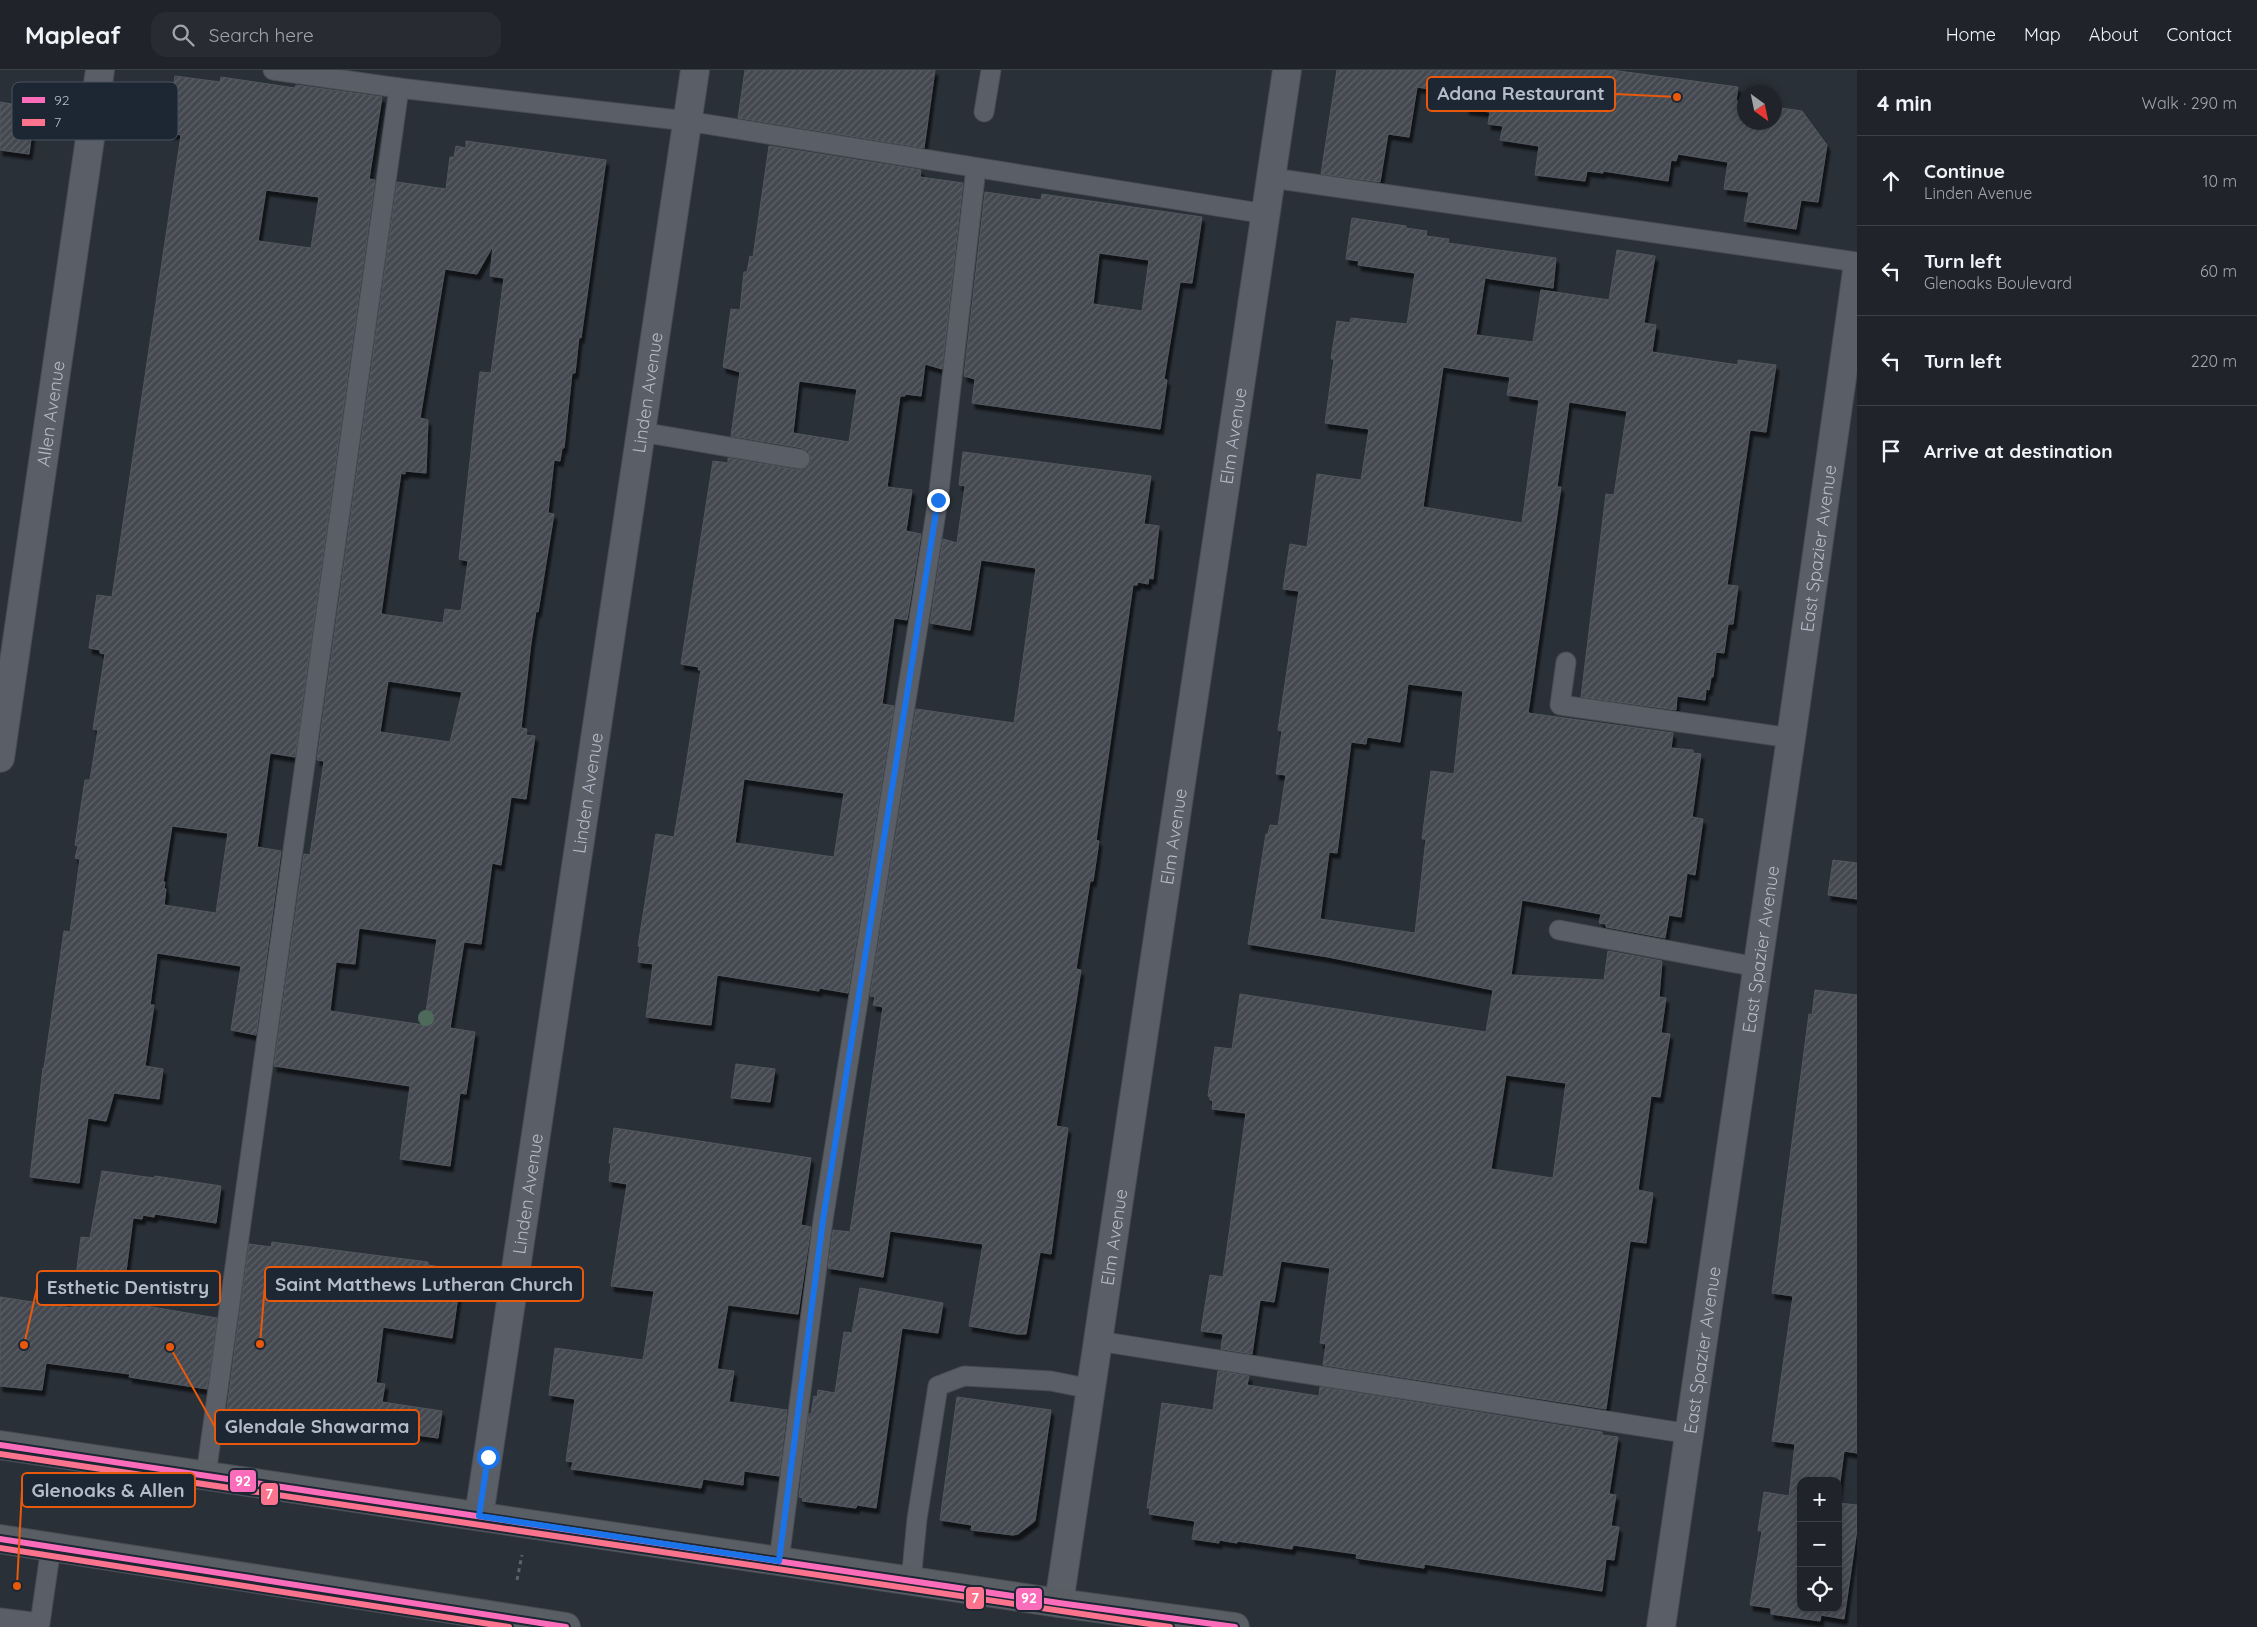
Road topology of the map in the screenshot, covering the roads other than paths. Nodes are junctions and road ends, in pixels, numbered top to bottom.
1 (273, 70) edge
2 (695, 70) edge
3 (991, 70) edge
4 (1288, 70) edge
5 (399, 88) junction
6 (984, 112) dead end
7 (687, 121) junction
8 (90, 140) edge
9 (976, 168) junction
10 (1272, 178) junction
11 (1266, 214) junction
12 (1857, 262) edge
13 (1857, 271) edge
14 (640, 432) junction
15 (800, 459) dead end
16 (1566, 662) dead end
17 (1791, 738) junction
18 (0, 758) edge
19 (1559, 930) dead end
20 (1757, 967) junction
21 (1098, 1341) junction
22 (1092, 1389) junction
23 (1690, 1434) junction
24 (0, 1445) edge
25 (206, 1476) junction
26 (479, 1516) junction
27 (0, 1539) edge
28 (51, 1547) junction
29 (779, 1561) junction
30 (911, 1581) junction
31 (1059, 1604) junction
32 (0, 1618) edge
33 (470, 1620) edge
34 (566, 1627) edge
35 (1235, 1627) edge
36 (1661, 1627) edge

1 - 5 lane
2 - 7 street, Linden Avenue
3 - 6 lane
4 - 10 street, Elm Avenue
5 - 7 lane
5 - 25 lane
7 - 9 lane
7 - 14 street, Linden Avenue
8 - 18 street, Allen Avenue
9 - 11 lane
9 - 29 lane
10 - 11 street, Elm Avenue
10 - 12 lane
11 - 21 street, Elm Avenue
13 - 17 street, East Spazier Avenue
14 - 15 lane
14 - 26 street, Linden Avenue
16 - 17 lane
17 - 20 street, East Spazier Avenue
19 - 20 lane
20 - 23 street, East Spazier Avenue
21 - 22 street, Elm Avenue
21 - 23 lane
22 - 30 lane
22 - 31 street, Elm Avenue
23 - 36 street, East Spazier Avenue
24 - 25 main road
25 - 26 main road
26 - 29 main road
27 - 28 main road
28 - 32 lane
28 - 33 main road
29 - 30 main road
30 - 31 main road
31 - 35 main road
33 - 34 main road

